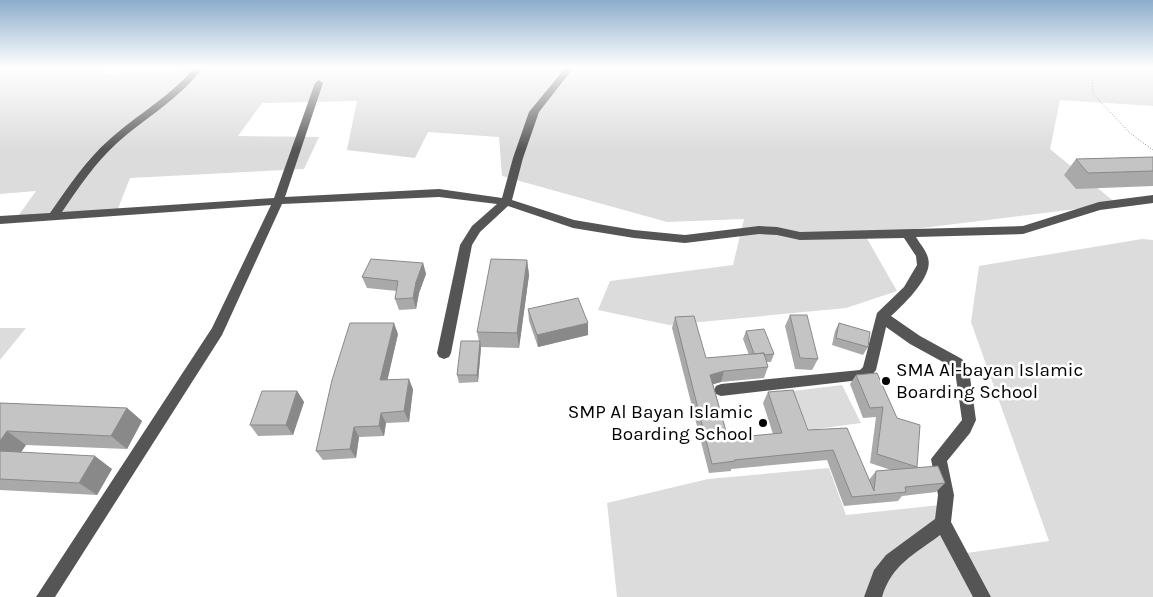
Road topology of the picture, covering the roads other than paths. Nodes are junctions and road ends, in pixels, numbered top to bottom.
1 (172, 95) edge
2 (315, 95) edge
3 (548, 95) edge
4 (1153, 199) edge
5 (278, 201) junction
6 (506, 202) junction
7 (54, 216) junction
8 (0, 220) edge
9 (906, 233) junction
10 (882, 317) junction
11 (444, 354) dead end
12 (721, 390) dead end
13 (943, 522) junction
14 (45, 597) edge
15 (873, 597) edge
16 (982, 597) edge

1 - 7 street
2 - 5 street
3 - 6 street
4 - 9 street
5 - 6 street
5 - 7 street
5 - 14 street
6 - 9 street
6 - 11 street
7 - 8 street
9 - 10 street
10 - 12 street
10 - 13 street
13 - 15 street
13 - 16 street

